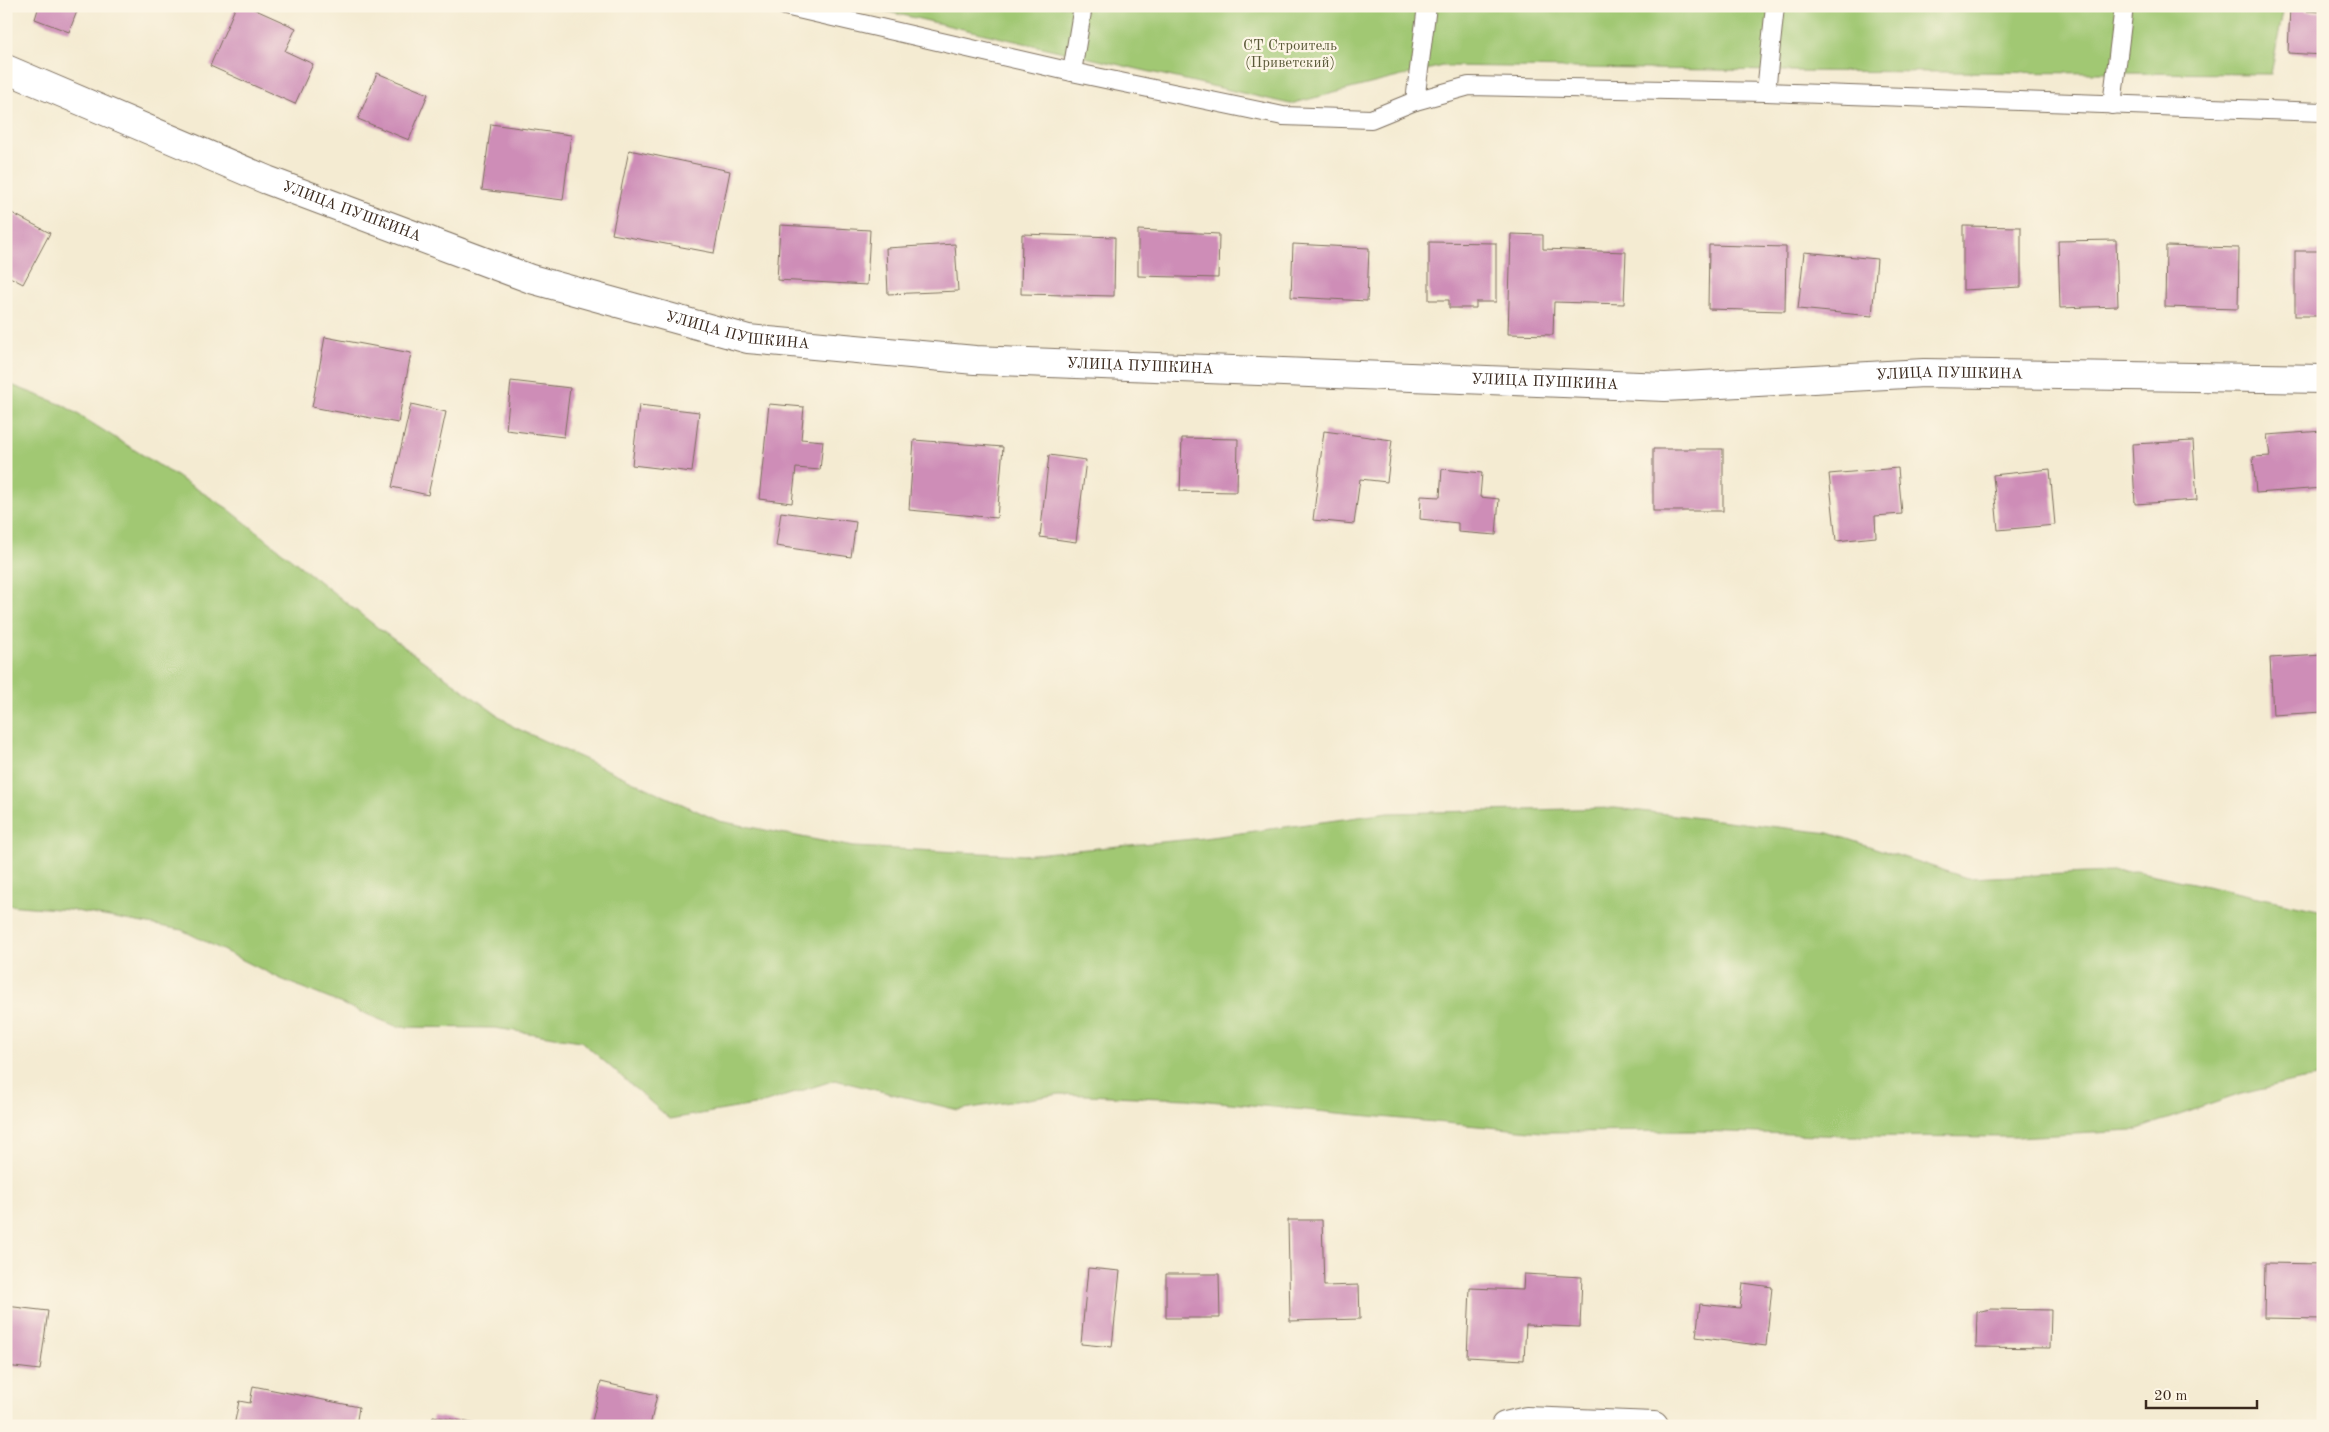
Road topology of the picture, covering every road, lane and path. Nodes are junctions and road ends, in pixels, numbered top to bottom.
1 (785, 6) edge
2 (1083, 6) edge
3 (1427, 6) edge
4 (1775, 6) edge
5 (2124, 6) edge
6 (6, 70) edge
7 (1072, 72) junction
8 (1766, 92) junction
9 (1415, 101) junction
10 (2112, 105) junction
11 (2323, 112) edge
12 (2323, 379) edge
13 (1505, 1426) edge
14 (1654, 1426) edge

1 - 7 lane
2 - 7 lane
3 - 9 lane
4 - 8 lane
5 - 10 lane
6 - 12 street, УЛИЦА ПУШКИНА
7 - 9 lane
8 - 9 lane
8 - 10 lane
10 - 11 lane
13 - 14 street

